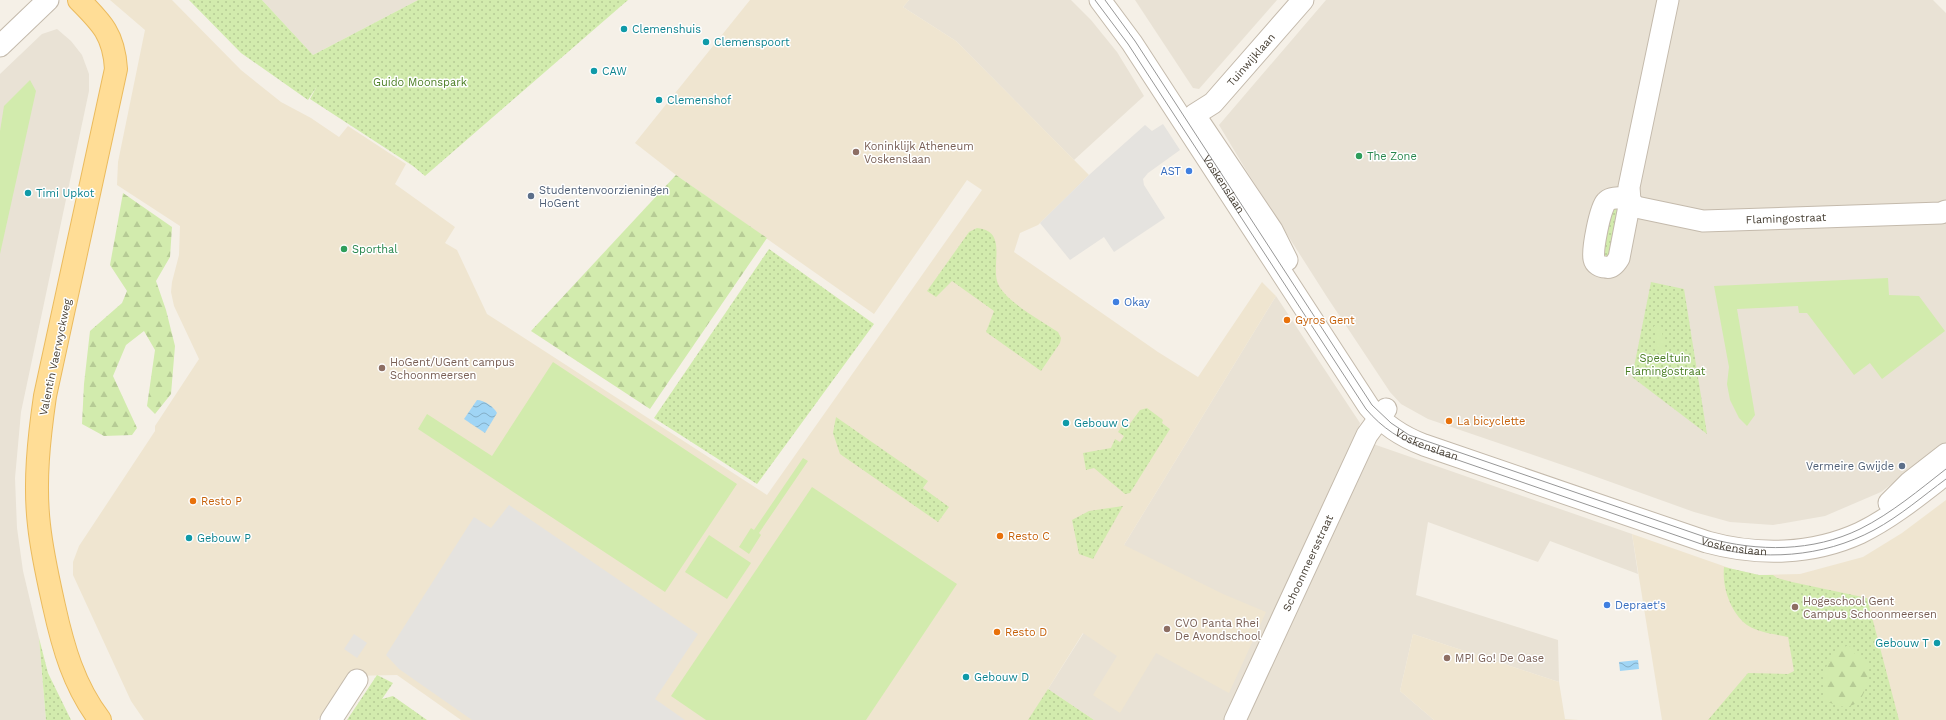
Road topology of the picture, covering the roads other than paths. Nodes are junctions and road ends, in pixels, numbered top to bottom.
1 (48, 0) edge
2 (79, 0) edge
3 (1100, 0) edge
4 (1113, 0) edge
5 (1303, 0) edge
6 (1668, 0) edge
7 (0, 46) edge
8 (1194, 115) junction
9 (1946, 211) edge
10 (1383, 414) junction
11 (1946, 454) edge
12 (1946, 474) edge
13 (358, 680) dead end
14 (100, 720) edge
15 (331, 720) edge
16 (1235, 720) edge

1 - 7 street
2 - 14 main road, Valentin Vaerwyckweg
3 - 10 street, Voskenslaan
4 - 8 street, Voskenslaan
5 - 8 street, Tuinwijklaan
6 - 9 street, Flamingostraat
8 - 10 street, Voskenslaan
10 - 11 street, Voskenslaan
10 - 12 street, Voskenslaan
10 - 16 street, Schoonmeersstraat
13 - 15 street

